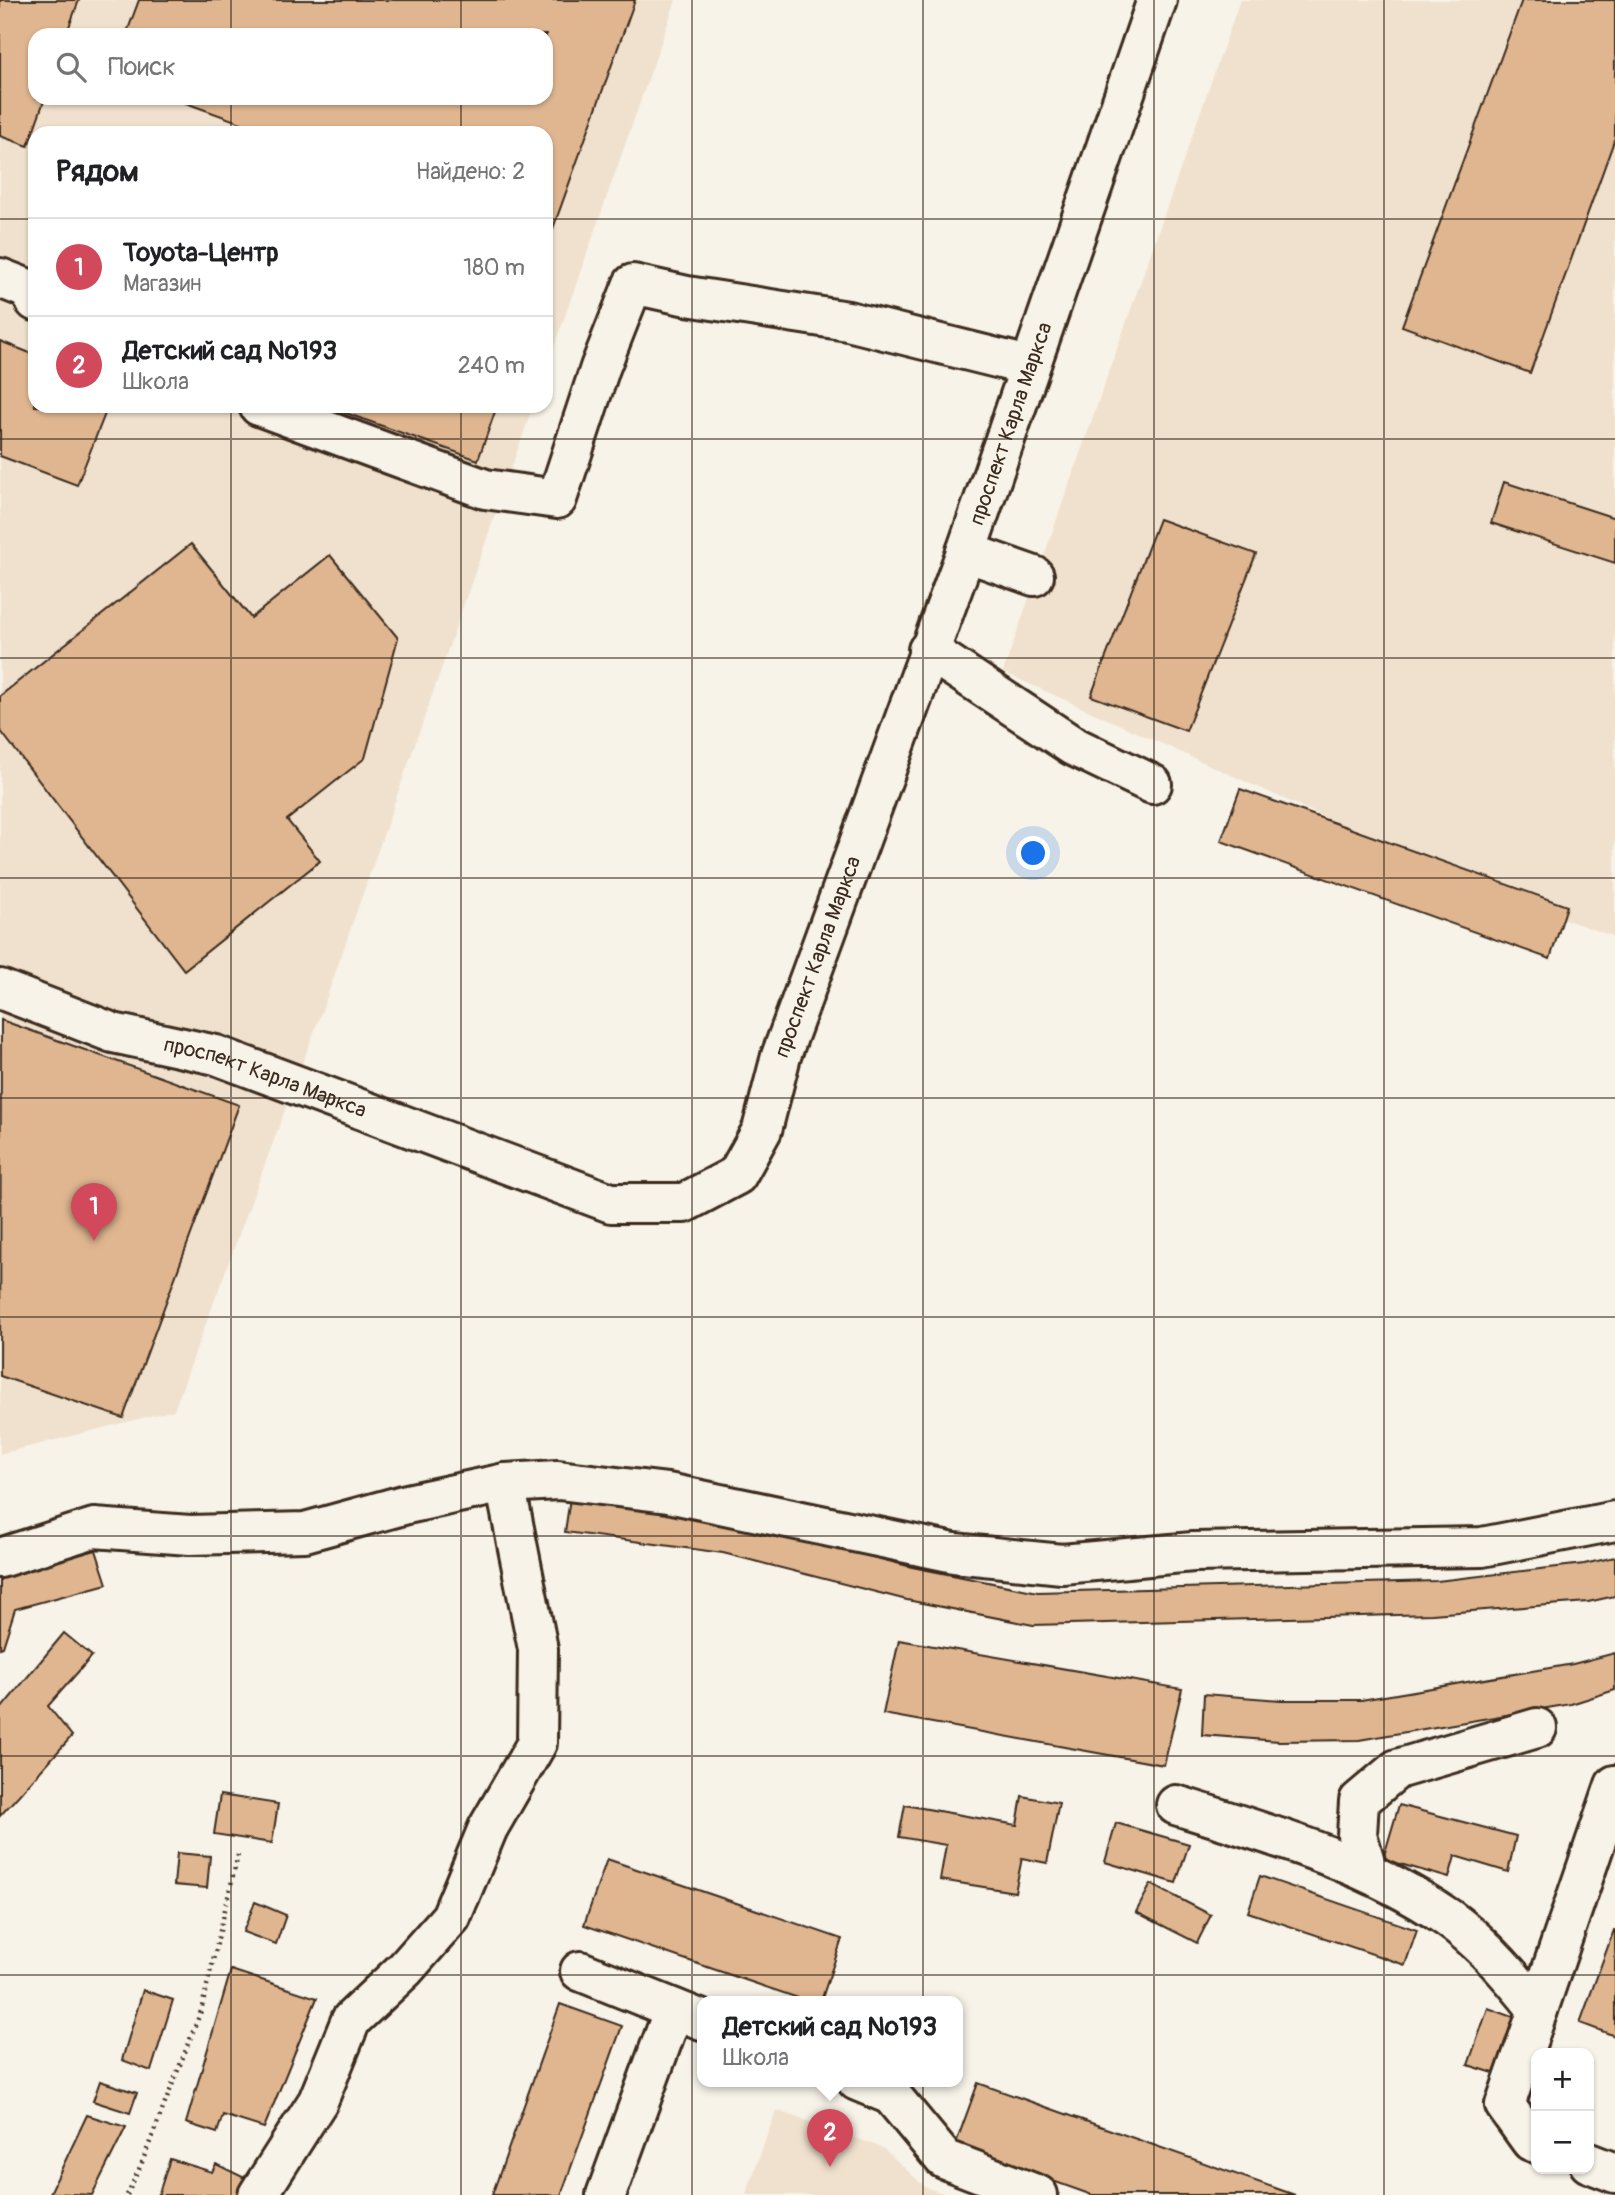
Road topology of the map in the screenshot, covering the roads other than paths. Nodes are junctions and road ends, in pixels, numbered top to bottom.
1 (1157, 0) edge
2 (0, 278) edge
3 (28, 289) edge
4 (1030, 366) junction
5 (278, 413) edge
6 (966, 552) junction
7 (1034, 576) dead end
8 (928, 650) junction
9 (1152, 784) dead end
10 (0, 989) edge
11 (505, 1483) junction
12 (1615, 1521) edge
13 (0, 1558) edge
14 (1537, 1728) dead end
15 (1615, 1785) edge
16 (1176, 1805) dead end
17 (1368, 1872) junction
18 (580, 1971) dead end
19 (1538, 2010) junction
20 (688, 2015) edge
21 (871, 2087) edge
22 (1531, 2141) edge
23 (1594, 2165) edge
24 (1615, 2173) edge
25 (258, 2195) edge
26 (606, 2195) edge
27 (1038, 2195) edge

1 - 4 street, проспект Карла Маркса
2 - 3 street
4 - 5 street
4 - 6 street, проспект Карла Маркса
6 - 7 street
6 - 8 street, проспект Карла Маркса
8 - 9 street
8 - 10 street, проспект Карла Маркса
11 - 12 street
11 - 13 street
11 - 25 street
14 - 17 street
15 - 19 street
16 - 17 street
17 - 19 street
18 - 20 street
19 - 22 street
20 - 26 street
21 - 27 street
23 - 24 street

